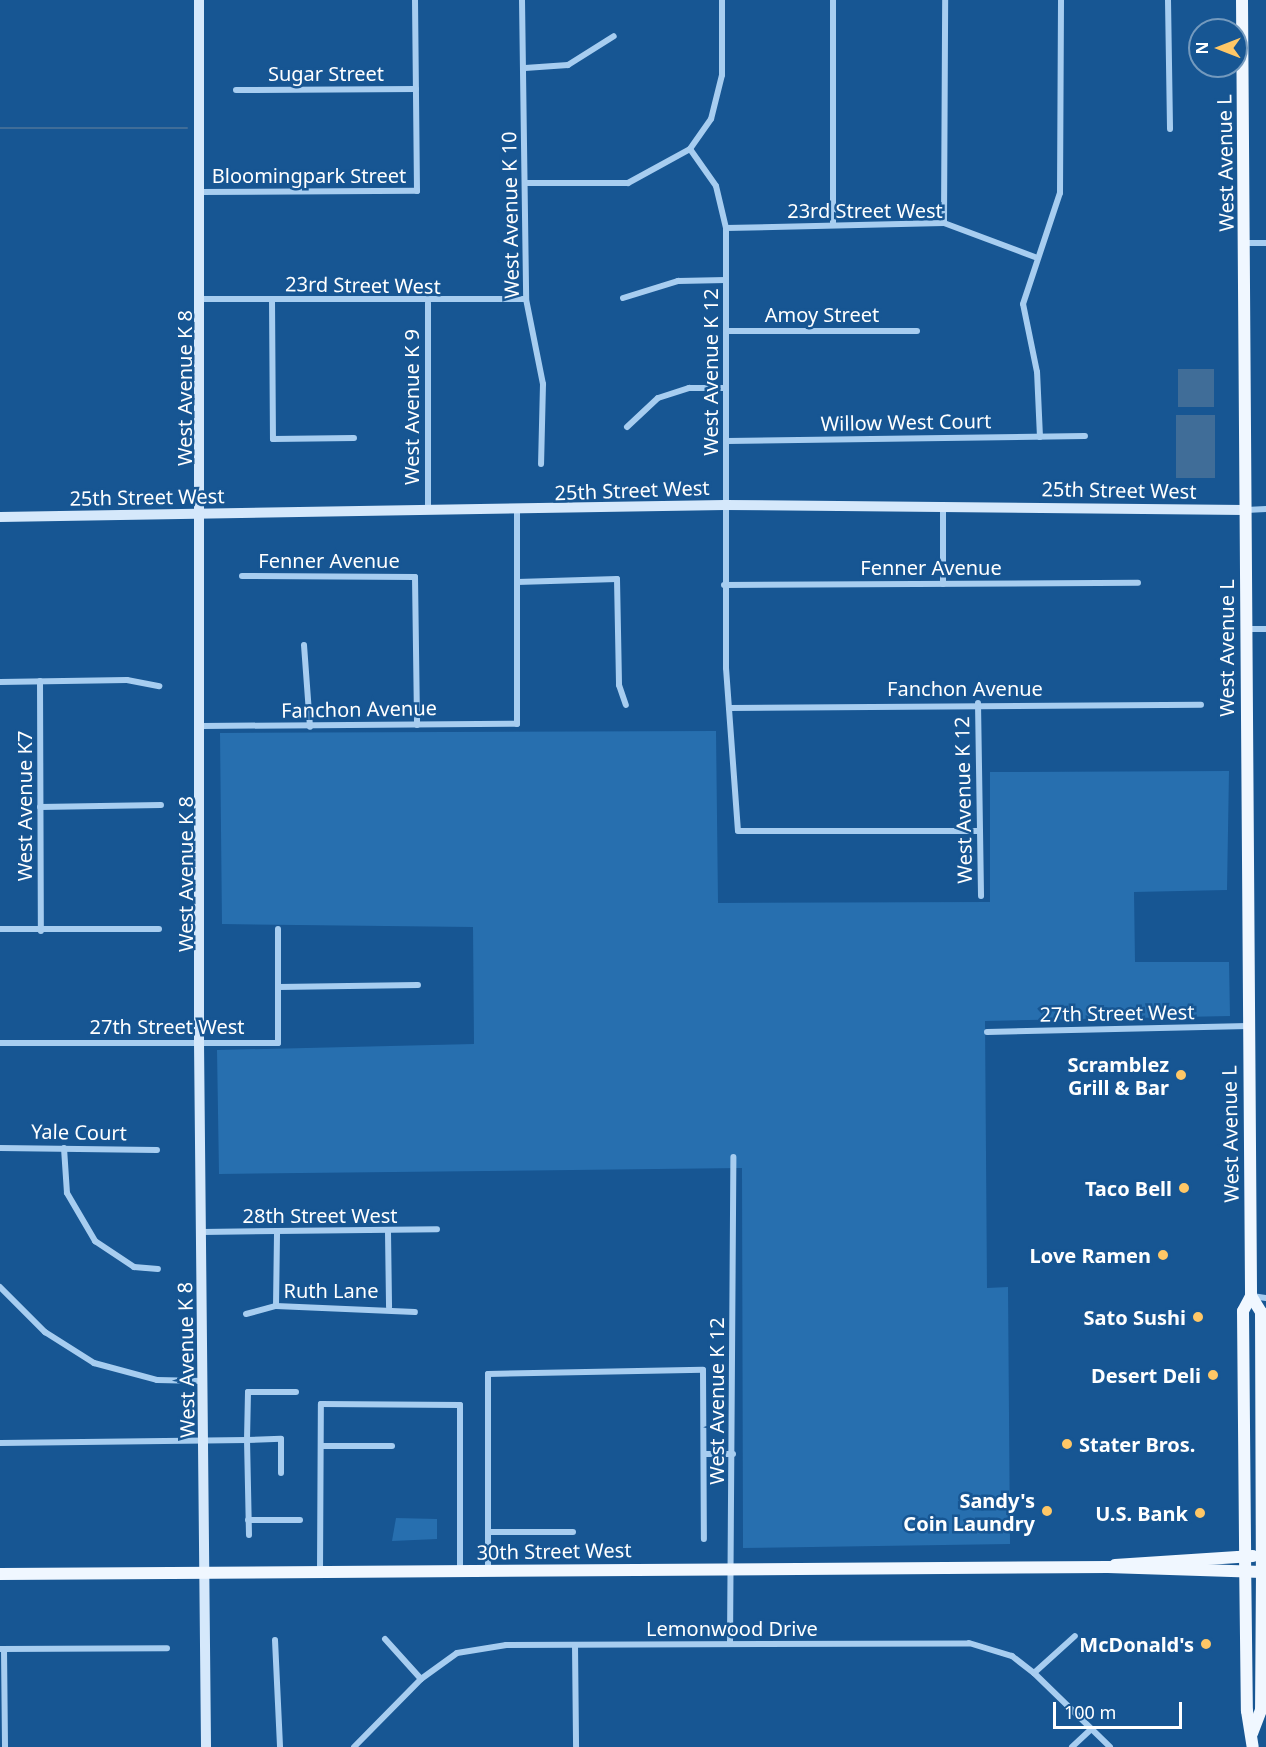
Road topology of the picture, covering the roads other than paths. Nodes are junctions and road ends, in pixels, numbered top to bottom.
1 (199, 0) edge
2 (415, 0) edge
3 (522, 0) edge
4 (722, 0) edge
5 (833, 0) edge
6 (945, 0) edge
7 (1061, 0) edge
8 (1168, 0) edge
9 (1242, 0) edge
10 (614, 36) dead end
11 (525, 68) junction
12 (416, 89) junction
13 (236, 90) dead end
14 (1170, 129) dead end
15 (690, 149) junction
16 (526, 183) junction
17 (200, 192) junction
18 (944, 223) junction
19 (833, 225) junction
20 (726, 228) junction
21 (1245, 243) junction
22 (1266, 243) edge
23 (1035, 257) junction
24 (726, 280) junction
25 (624, 298) dead end
26 (201, 299) junction
27 (525, 299) junction
28 (272, 300) junction
29 (428, 303) junction
30 (726, 331) junction
31 (917, 331) dead end
32 (726, 388) junction
33 (627, 427) dead end
34 (1085, 436) dead end
35 (1040, 437) junction
36 (354, 438) dead end
37 (727, 441) junction
38 (541, 464) dead end
39 (725, 505) junction
40 (943, 506) junction
41 (1266, 508) edge
42 (1245, 510) junction
43 (428, 511) junction
44 (517, 512) junction
45 (203, 514) junction
46 (0, 517) edge
47 (242, 576) dead end
48 (517, 582) junction
49 (1138, 583) dead end
50 (943, 584) junction
51 (724, 585) junction
52 (1246, 629) junction
53 (1266, 629) edge
54 (304, 645) dead end
55 (40, 681) junction
56 (0, 682) edge
57 (159, 686) dead end
58 (978, 703) junction
59 (626, 705) dead end
60 (1201, 705) dead end
61 (729, 708) junction
62 (417, 725) junction
63 (202, 726) junction
64 (310, 727) junction
65 (161, 805) dead end
66 (40, 807) junction
67 (980, 831) junction
68 (981, 896) dead end
69 (0, 929) edge
70 (159, 929) dead end
71 (278, 930) dead end
72 (41, 931) junction
73 (418, 985) dead end
74 (279, 987) junction
75 (1248, 1026) junction
76 (987, 1032) dead end
77 (199, 1042) junction
78 (0, 1043) edge
79 (0, 1148) edge
80 (64, 1148) junction
81 (157, 1150) dead end
82 (733, 1157) dead end
83 (437, 1229) dead end
84 (202, 1232) junction
85 (277, 1232) junction
86 (388, 1232) junction
87 (158, 1269) dead end
88 (0, 1287) edge
89 (1251, 1296) junction
90 (1266, 1298) edge
91 (276, 1306) junction
92 (390, 1307) junction
93 (416, 1312) dead end
94 (246, 1314) dead end
95 (204, 1381) junction
96 (296, 1392) dead end
97 (247, 1440) junction
98 (205, 1442) junction
99 (0, 1443) edge
100 (321, 1446) junction
101 (392, 1446) dead end
102 (704, 1454) junction
103 (733, 1454) junction
104 (281, 1473) dead end
105 (248, 1520) junction
106 (300, 1520) dead end
107 (488, 1532) junction
108 (573, 1532) dead end
109 (249, 1535) dead end
110 (704, 1539) dead end
111 (1245, 1556) junction
112 (1264, 1556) edge
113 (1108, 1567) junction
114 (732, 1568) junction
115 (320, 1571) junction
116 (460, 1571) junction
117 (488, 1571) junction
118 (206, 1572) junction
119 (1245, 1572) junction
120 (1264, 1572) edge
121 (0, 1574) edge
122 (1075, 1636) dead end
123 (385, 1639) dead end
124 (275, 1640) dead end
125 (730, 1644) junction
126 (575, 1645) junction
127 (166, 1648) dead end
128 (2, 1649) edge
129 (1034, 1672) junction
130 (421, 1679) junction
131 (1091, 1729) junction
132 (1252, 1733) junction
133 (5, 1747) edge
134 (206, 1747) edge
135 (280, 1747) edge
136 (354, 1747) edge
137 (576, 1747) edge
138 (1072, 1747) edge
139 (1110, 1747) edge
140 (1252, 1747) edge

1 - 17 street, West Avenue K 8
2 - 12 street
3 - 11 street, West Avenue K 10
4 - 15 street
5 - 19 street
6 - 18 street
7 - 23 street
8 - 14 street
9 - 21 main road, West Avenue L
10 - 11 street
11 - 16 street, West Avenue K 10
12 - 13 street, Sugar Street
12 - 17 street, Bloomingpark Street
15 - 16 street
15 - 20 street, West Avenue K 12
16 - 27 street, West Avenue K 10
17 - 26 street, West Avenue K 8
18 - 19 street, 23rd Street West
18 - 23 street, 23rd Street West
19 - 20 street, 23rd Street West
20 - 24 street, West Avenue K 12
21 - 22 street
21 - 42 main road, West Avenue L
23 - 35 street
24 - 25 street
24 - 30 street, West Avenue K 12
26 - 28 street, 23rd Street West
26 - 45 street, West Avenue K 8
27 - 29 street, 23rd Street West
27 - 38 street, West Avenue K 10
28 - 29 street, 23rd Street West
28 - 36 street
29 - 43 street, West Avenue K 9
30 - 31 street, Amoy Street
30 - 32 street, West Avenue K 12
32 - 33 street
32 - 37 street, West Avenue K 12
34 - 35 street, Willow West Court
35 - 37 street, Willow West Court
37 - 39 street, West Avenue K 12
39 - 40 street, 25th Street West
39 - 44 street, 25th Street West
39 - 51 street, West Avenue K 12
40 - 42 street, 25th Street West
40 - 50 street
41 - 42 street, 25th Street West
42 - 52 main road, West Avenue L
43 - 44 street, 25th Street West
43 - 45 street, 25th Street West
44 - 48 street
45 - 46 street, 25th Street West
45 - 63 street, West Avenue K 8
47 - 62 street, Fenner Avenue
48 - 59 street
48 - 62 street, Fanchon Avenue
49 - 50 street, Fenner Avenue
50 - 51 street, Fenner Avenue
51 - 61 street, West Avenue K 12
52 - 53 street
52 - 75 main road, West Avenue L
54 - 64 street
55 - 56 street
55 - 57 street
55 - 66 street, West Avenue K7
58 - 60 street, Fanchon Avenue
58 - 61 street, Fanchon Avenue
58 - 67 street, West Avenue K 12
61 - 67 street, West Avenue K 12
62 - 64 street, Fanchon Avenue
63 - 64 street, Fanchon Avenue
63 - 77 street, West Avenue K 8
65 - 66 street
66 - 72 street, West Avenue K7
67 - 68 street, West Avenue K 12
69 - 72 street
70 - 72 street
71 - 74 street
73 - 74 street
74 - 77 street, 27th Street West
75 - 76 street, 27th Street West
75 - 89 main road, West Avenue L
77 - 78 street, 27th Street West
77 - 84 street, West Avenue K 8
79 - 80 street, Yale Court
80 - 81 street, Yale Court
80 - 87 street
82 - 103 street, West Avenue K 12
83 - 86 street, 28th Street West
84 - 85 street, 28th Street West
84 - 95 street, West Avenue K 8
85 - 86 street, 28th Street West
85 - 91 street
86 - 92 street
88 - 95 street
89 - 90 street
89 - 111 main road, West Avenue L
89 - 112 main road, West Avenue L
91 - 92 street, Ruth Lane
91 - 94 street, Ruth Lane
92 - 93 street, Ruth Lane
95 - 98 street, West Avenue K 8
96 - 97 street
97 - 98 street
97 - 104 street
97 - 105 street
98 - 99 street
98 - 118 street, West Avenue K 8
100 - 101 street
100 - 115 street
100 - 116 street
102 - 103 street
102 - 107 street
102 - 110 street
103 - 114 street, West Avenue K 12
105 - 106 street
105 - 109 street
107 - 108 street
107 - 117 street
111 - 112 main road, 30th Street West
111 - 113 main road, 30th Street West
111 - 119 main road, West Avenue L
112 - 120 main road, West Avenue L
113 - 114 main road, 30th Street West
113 - 119 main road, 30th Street West
114 - 117 main road, 30th Street West
114 - 125 street, West Avenue K 12
115 - 116 main road, 30th Street West
115 - 118 main road, 30th Street West
116 - 117 main road, 30th Street West
118 - 121 main road, 30th Street West
118 - 134 street, West Avenue K 8
119 - 120 main road, 30th Street West
119 - 132 main road, West Avenue L
120 - 132 main road, West Avenue L
122 - 129 street
123 - 130 street
124 - 135 street
125 - 126 street, Lemonwood Drive
125 - 129 street, Lemonwood Drive
126 - 130 street, Lemonwood Drive
126 - 137 street
127 - 128 street
128 - 133 street
129 - 131 street, Lemonwood Drive
130 - 136 street, Lemonwood Drive
131 - 138 street
131 - 139 street, Lemonwood Drive
132 - 140 main road, West Avenue L

